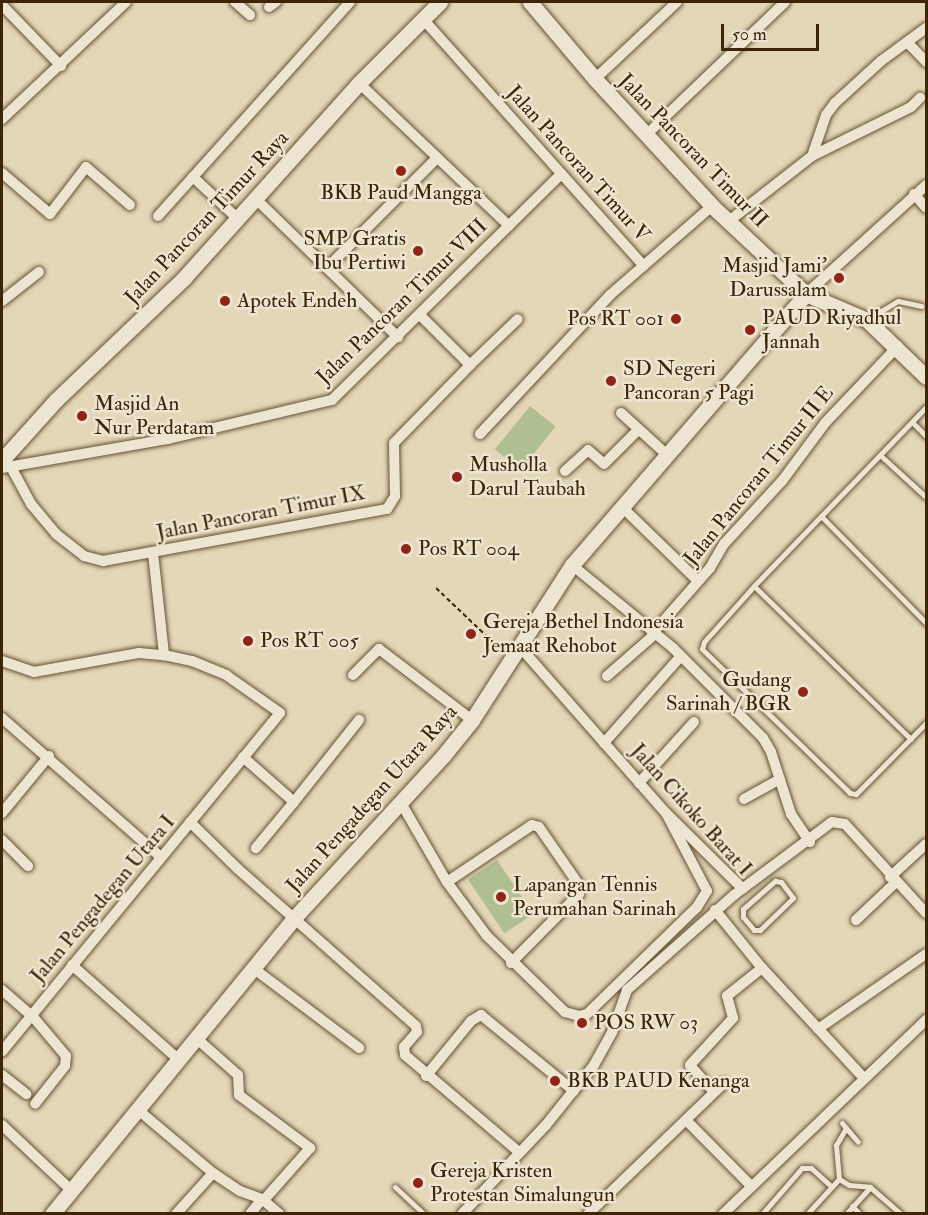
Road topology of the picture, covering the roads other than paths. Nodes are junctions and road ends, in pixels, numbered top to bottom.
1 (126, 2) edge
2 (235, 2) edge
3 (350, 2) edge
4 (440, 2) edge
5 (530, 2) edge
6 (677, 2) edge
7 (786, 2) edge
8 (2, 5) edge
9 (250, 15) dead end
10 (423, 19) junction
11 (927, 28) edge
12 (907, 42) junction
13 (927, 62) edge
14 (61, 66) junction
15 (595, 79) junction
16 (359, 82) junction
17 (921, 98) dead end
18 (2, 119) edge
19 (646, 135) junction
20 (812, 156) junction
21 (437, 158) junction
22 (2, 173) edge
23 (561, 174) junction
24 (193, 177) junction
25 (926, 184) edge
26 (914, 194) junction
27 (257, 200) junction
28 (130, 205) dead end
29 (712, 206) junction
30 (927, 208) edge
31 (158, 216) dead end
32 (238, 219) junction
33 (729, 220) junction
34 (508, 226) junction
35 (644, 266) junction
36 (327, 268) junction
37 (39, 272) dead end
38 (807, 294) junction
39 (2, 301) edge
40 (921, 306) dead end
41 (421, 316) junction
42 (518, 319) dead end
43 (867, 320) junction
44 (398, 337) junction
45 (898, 346) junction
46 (470, 365) junction
47 (927, 377) edge
48 (927, 407) edge
49 (621, 412) dead end
50 (912, 422) junction
51 (639, 429) junction
52 (480, 434) dead end
53 (927, 436) edge
54 (666, 454) junction
55 (880, 455) junction
56 (5, 465) edge
57 (565, 471) dead end
58 (927, 497) edge
59 (621, 506) junction
60 (821, 516) junction
61 (153, 553) junction
62 (572, 566) junction
63 (698, 581) junction
64 (754, 586) junction
65 (927, 623) edge
66 (653, 634) junction
67 (517, 653) junction
68 (164, 655) junction
69 (681, 656) junction
70 (2, 661) edge
71 (353, 675) dead end
72 (607, 676) dead end
73 (2, 718) edge
74 (359, 720) dead end
75 (472, 720) junction
76 (694, 722) dead end
77 (927, 723) edge
78 (911, 739) junction
79 (604, 743) junction
80 (49, 756) junction
81 (243, 757) junction
82 (780, 779) junction
83 (639, 783) junction
84 (744, 799) dead end
85 (294, 802) junction
86 (401, 803) junction
87 (2, 813) edge
88 (666, 813) junction
89 (190, 822) junction
90 (2, 840) edge
91 (810, 842) junction
92 (927, 843) edge
93 (256, 848) dead end
94 (161, 857) junction
95 (28, 866) dead end
96 (893, 880) junction
97 (447, 882) junction
98 (739, 892) junction
99 (745, 906) junction
100 (716, 910) junction
101 (926, 913) edge
102 (295, 917) junction
103 (856, 920) dead end
104 (927, 954) edge
105 (511, 963) junction
106 (72, 965) junction
107 (254, 968) junction
108 (762, 968) junction
109 (2, 990) edge
110 (31, 1015) junction
111 (927, 1020) edge
112 (818, 1029) junction
113 (196, 1038) junction
114 (359, 1048) dead end
115 (2, 1051) edge
116 (178, 1059) junction
117 (2, 1075) edge
118 (426, 1076) junction
119 (863, 1077) junction
120 (724, 1083) dead end
121 (574, 1091) junction
122 (714, 1092) junction
123 (26, 1094) dead end
124 (35, 1104) dead end
125 (137, 1109) junction
126 (686, 1120) junction
127 (2, 1125) edge
128 (858, 1142) dead end
129 (519, 1152) junction
130 (213, 1173) junction
131 (839, 1179) junction
132 (750, 1185) junction
133 (831, 1186) junction
134 (870, 1186) junction
135 (395, 1187) dead end
136 (71, 1190) junction
137 (263, 1199) junction
138 (852, 1206) junction
139 (60, 1210) edge
140 (468, 1211) edge
141 (176, 1214) edge
142 (250, 1214) edge
143 (279, 1214) edge
144 (424, 1214) edge
145 (588, 1214) edge
146 (723, 1214) edge
147 (762, 1214) edge
148 (807, 1214) edge
149 (846, 1214) edge
150 (860, 1214) edge
151 (901, 1214) edge

1 - 14 street
2 - 9 street
3 - 24 street
4 - 10 street, Jalan Pancoran Timur Raya
5 - 15 street, Jalan Pancoran Timur II
6 - 15 street
7 - 19 street
8 - 14 street
10 - 16 street, Jalan Pancoran Timur Raya
10 - 23 street, Jalan Pancoran Timur V
11 - 12 street
12 - 13 street
12 - 20 street
14 - 18 street
15 - 19 street, Jalan Pancoran Timur II
16 - 21 street
16 - 27 street, Jalan Pancoran Timur Raya
17 - 20 street
19 - 29 street, Jalan Pancoran Timur II
20 - 33 street
21 - 34 street
21 - 36 street
22 - 28 street
23 - 34 street, Jalan Pancoran Timur VIII
23 - 35 street, Jalan Pancoran Timur V
24 - 31 street
24 - 32 street
25 - 26 street
26 - 30 street
26 - 38 street
27 - 32 street, Jalan Pancoran Timur Raya
27 - 36 street
29 - 33 street, Jalan Pancoran Timur II
29 - 35 street, Jalan Pancoran Timur V
32 - 56 street, Jalan Pancoran Timur Raya
33 - 38 street, Jalan Pancoran Timur II
34 - 41 street, Jalan Pancoran Timur VIII
35 - 52 street
36 - 44 street
37 - 39 street
38 - 43 street, Jalan Pancoran Timur II
38 - 54 street, Jalan Pengadegan Utara Raya
40 - 43 lane
41 - 44 street, Jalan Pancoran Timur VIII
41 - 46 street
42 - 46 street, Jalan Pancoran Timur IX
43 - 45 street, Jalan Pancoran Timur II
44 - 56 street, Jalan Pancoran Timur VIII
45 - 47 street, Jalan Pancoran Timur II
45 - 63 street, Jalan Pancoran Timur II E
46 - 61 street, Jalan Pancoran Timur IX
48 - 50 lane
49 - 51 street
50 - 53 lane
50 - 55 lane
51 - 54 street
51 - 57 street
54 - 59 street, Jalan Pengadegan Utara Raya
55 - 58 lane
55 - 60 lane
56 - 61 street, Jalan Pancoran Timur IX
59 - 62 street, Jalan Pengadegan Utara Raya
59 - 63 street
60 - 64 lane
60 - 65 lane
61 - 68 street
62 - 66 street
62 - 67 street, Jalan Pengadegan Utara Raya
63 - 66 street, Jalan Pancoran Timur II E
64 - 78 lane
64 - 78 lane
66 - 69 street
66 - 72 street, Jalan Pancoran Timur II E
67 - 75 street, Jalan Pengadegan Utara Raya
67 - 79 street, Jalan Cikoko Barat I
68 - 70 street
68 - 81 street
69 - 79 street
69 - 82 street
71 - 75 street
73 - 80 street
74 - 85 street
75 - 86 street, Jalan Pengadegan Utara Raya
76 - 83 street
77 - 78 lane
79 - 83 street, Jalan Cikoko Barat I
80 - 87 street
80 - 94 street
81 - 85 street
81 - 89 street
82 - 84 street
82 - 91 street
83 - 88 street, Jalan Cikoko Barat I
85 - 93 street
86 - 97 street
86 - 102 street, Jalan Pengadegan Utara Raya
88 - 98 street, Jalan Cikoko Barat I
88 - 105 street
89 - 94 street, Jalan Pengadegan Utara I
89 - 102 street, Jalan Pengadegan Utara I
90 - 95 street
91 - 96 street
91 - 98 street
92 - 96 street
94 - 106 street, Jalan Pengadegan Utara I
96 - 101 street
96 - 103 street
97 - 105 street
97 - 105 street
98 - 99 lane
98 - 100 street, Jalan Cikoko Barat I
99 - 99 lane
100 - 108 street
100 - 121 street, Jalan Cikoko Barat I
102 - 107 street, Jalan Pengadegan Utara Raya
102 - 118 street, Jalan Pengadegan Utara I
104 - 112 street
106 - 110 street, Jalan Pengadegan Utara I
106 - 116 street
107 - 113 street, Jalan Pengadegan Utara Raya
107 - 114 street
108 - 112 street
108 - 122 street
109 - 110 street
110 - 115 street, Jalan Pengadegan Utara I
110 - 124 street
111 - 119 street
112 - 119 street
113 - 116 street, Jalan Pengadegan Utara Raya
113 - 137 street
116 - 125 street, Jalan Pengadegan Utara Raya
117 - 123 street
118 - 121 street
118 - 129 street
119 - 132 street
120 - 122 street
121 - 129 street, Jalan Cikoko Barat I
122 - 126 street
125 - 130 street
125 - 136 street, Jalan Pengadegan Utara Raya
126 - 132 street
126 - 145 street
127 - 136 street
128 - 131 lane
129 - 140 street, Jalan Cikoko Barat I
130 - 137 street
130 - 141 street
131 - 133 lane
131 - 134 lane
132 - 146 street
133 - 147 lane
133 - 148 lane
134 - 138 lane
134 - 151 lane
135 - 144 lane
136 - 139 street, Jalan Pengadegan Utara Raya
137 - 142 street
137 - 143 street
138 - 149 lane
138 - 150 lane

